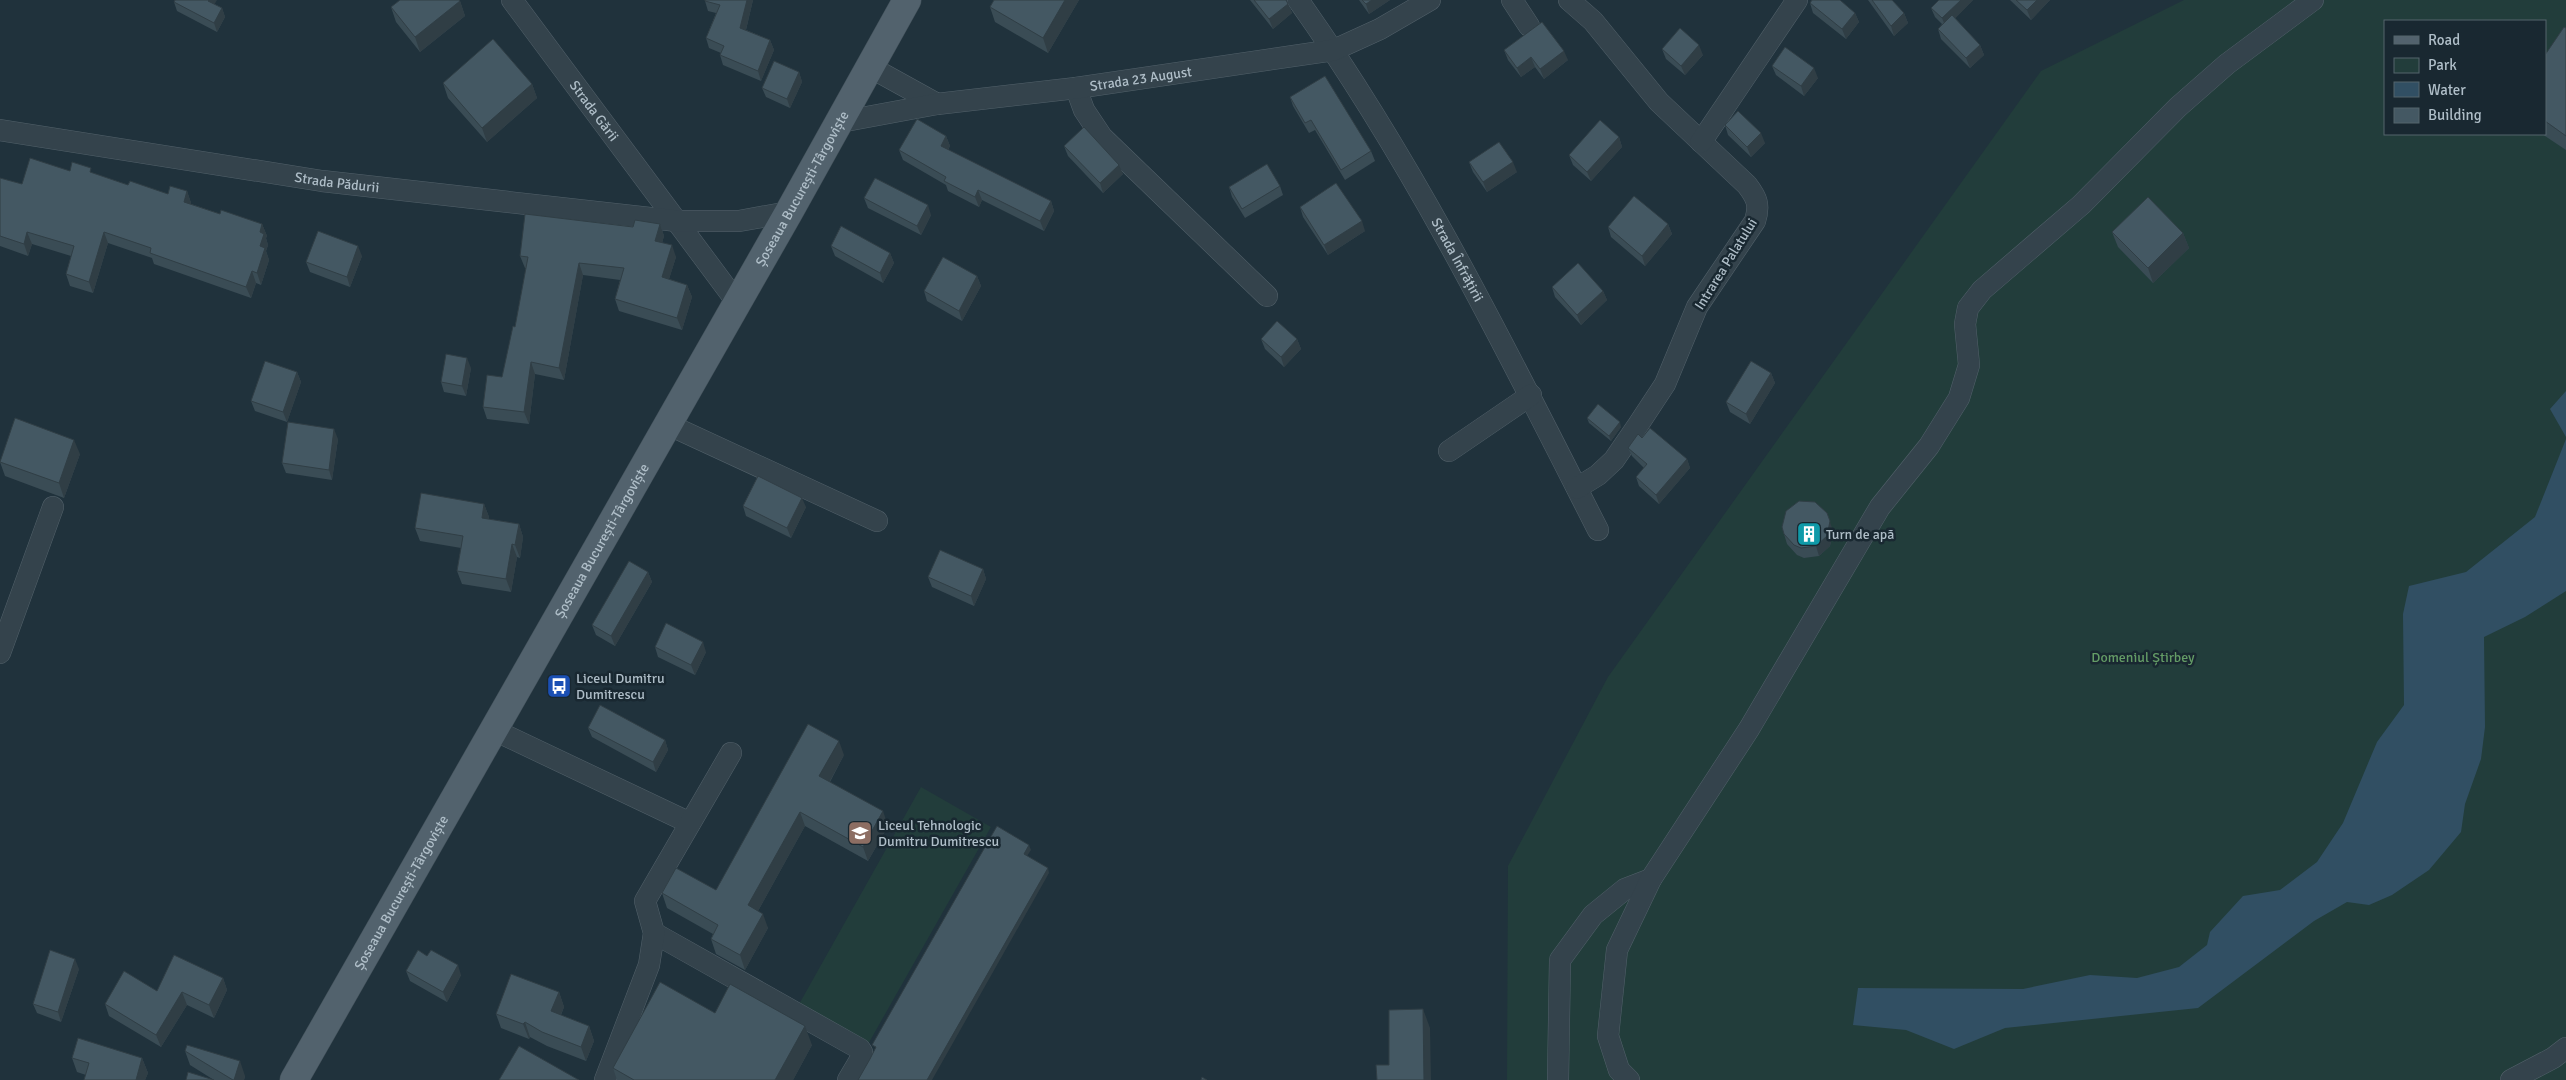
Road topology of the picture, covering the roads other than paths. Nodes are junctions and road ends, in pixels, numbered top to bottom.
1 (512, 0) edge
2 (907, 0) edge
3 (1298, 0) edge
4 (1430, 0) edge
5 (1512, 0) edge
6 (1569, 0) edge
7 (1797, 0) edge
8 (2313, 0) edge
9 (1529, 26) dead end
10 (1334, 50) junction
11 (870, 67) junction
12 (1076, 88) junction
13 (937, 104) junction
14 (840, 122) junction
15 (0, 130) edge
16 (1701, 142) junction
17 (789, 212) junction
18 (677, 221) junction
19 (1267, 296) dead end
20 (736, 302) junction
21 (1531, 395) junction
22 (667, 424) junction
23 (1449, 452) dead end
24 (1576, 488) junction
25 (53, 507) dead end
26 (877, 521) dead end
27 (1598, 530) dead end
28 (0, 653) edge
29 (494, 730) junction
30 (731, 753) dead end
31 (690, 824) junction
32 (1651, 879) junction
33 (654, 933) junction
34 (2566, 1048) edge
35 (294, 1080) edge
36 (604, 1080) edge
37 (848, 1080) edge
38 (1558, 1080) edge
39 (1629, 1080) edge
40 (2511, 1080) edge

1 - 18 street, Strada Gării
2 - 11 main road, Șoseaua București-Târgoviște
3 - 10 street, Strada Înfrățirii
4 - 10 street, Strada 23 August
5 - 9 street
6 - 16 street, Intrarea Palatului
7 - 16 street
8 - 32 street
10 - 12 street, Strada 23 August
10 - 21 street, Strada Înfrățirii
11 - 13 street
11 - 14 main road, Șoseaua București-Târgoviște
12 - 13 street, Strada 23 August
12 - 19 street
13 - 14 street, Strada 23 August
14 - 17 main road, Șoseaua București-Târgoviște
15 - 18 street, Strada Pădurii
16 - 24 street, Intrarea Palatului
17 - 18 street, Strada Pădurii
17 - 20 main road, Șoseaua București-Târgoviște
18 - 20 street, Strada Gării
20 - 22 main road, Șoseaua București-Târgoviște
21 - 23 street
21 - 24 street, Strada Înfrățirii
22 - 26 street
22 - 29 main road, Șoseaua București-Târgoviște
24 - 27 street, Strada Înfrățirii
25 - 28 street
29 - 31 street
29 - 35 main road, Șoseaua București-Târgoviște
30 - 31 street
31 - 33 street
32 - 38 street
32 - 39 street
33 - 36 street
33 - 37 street
34 - 40 street

